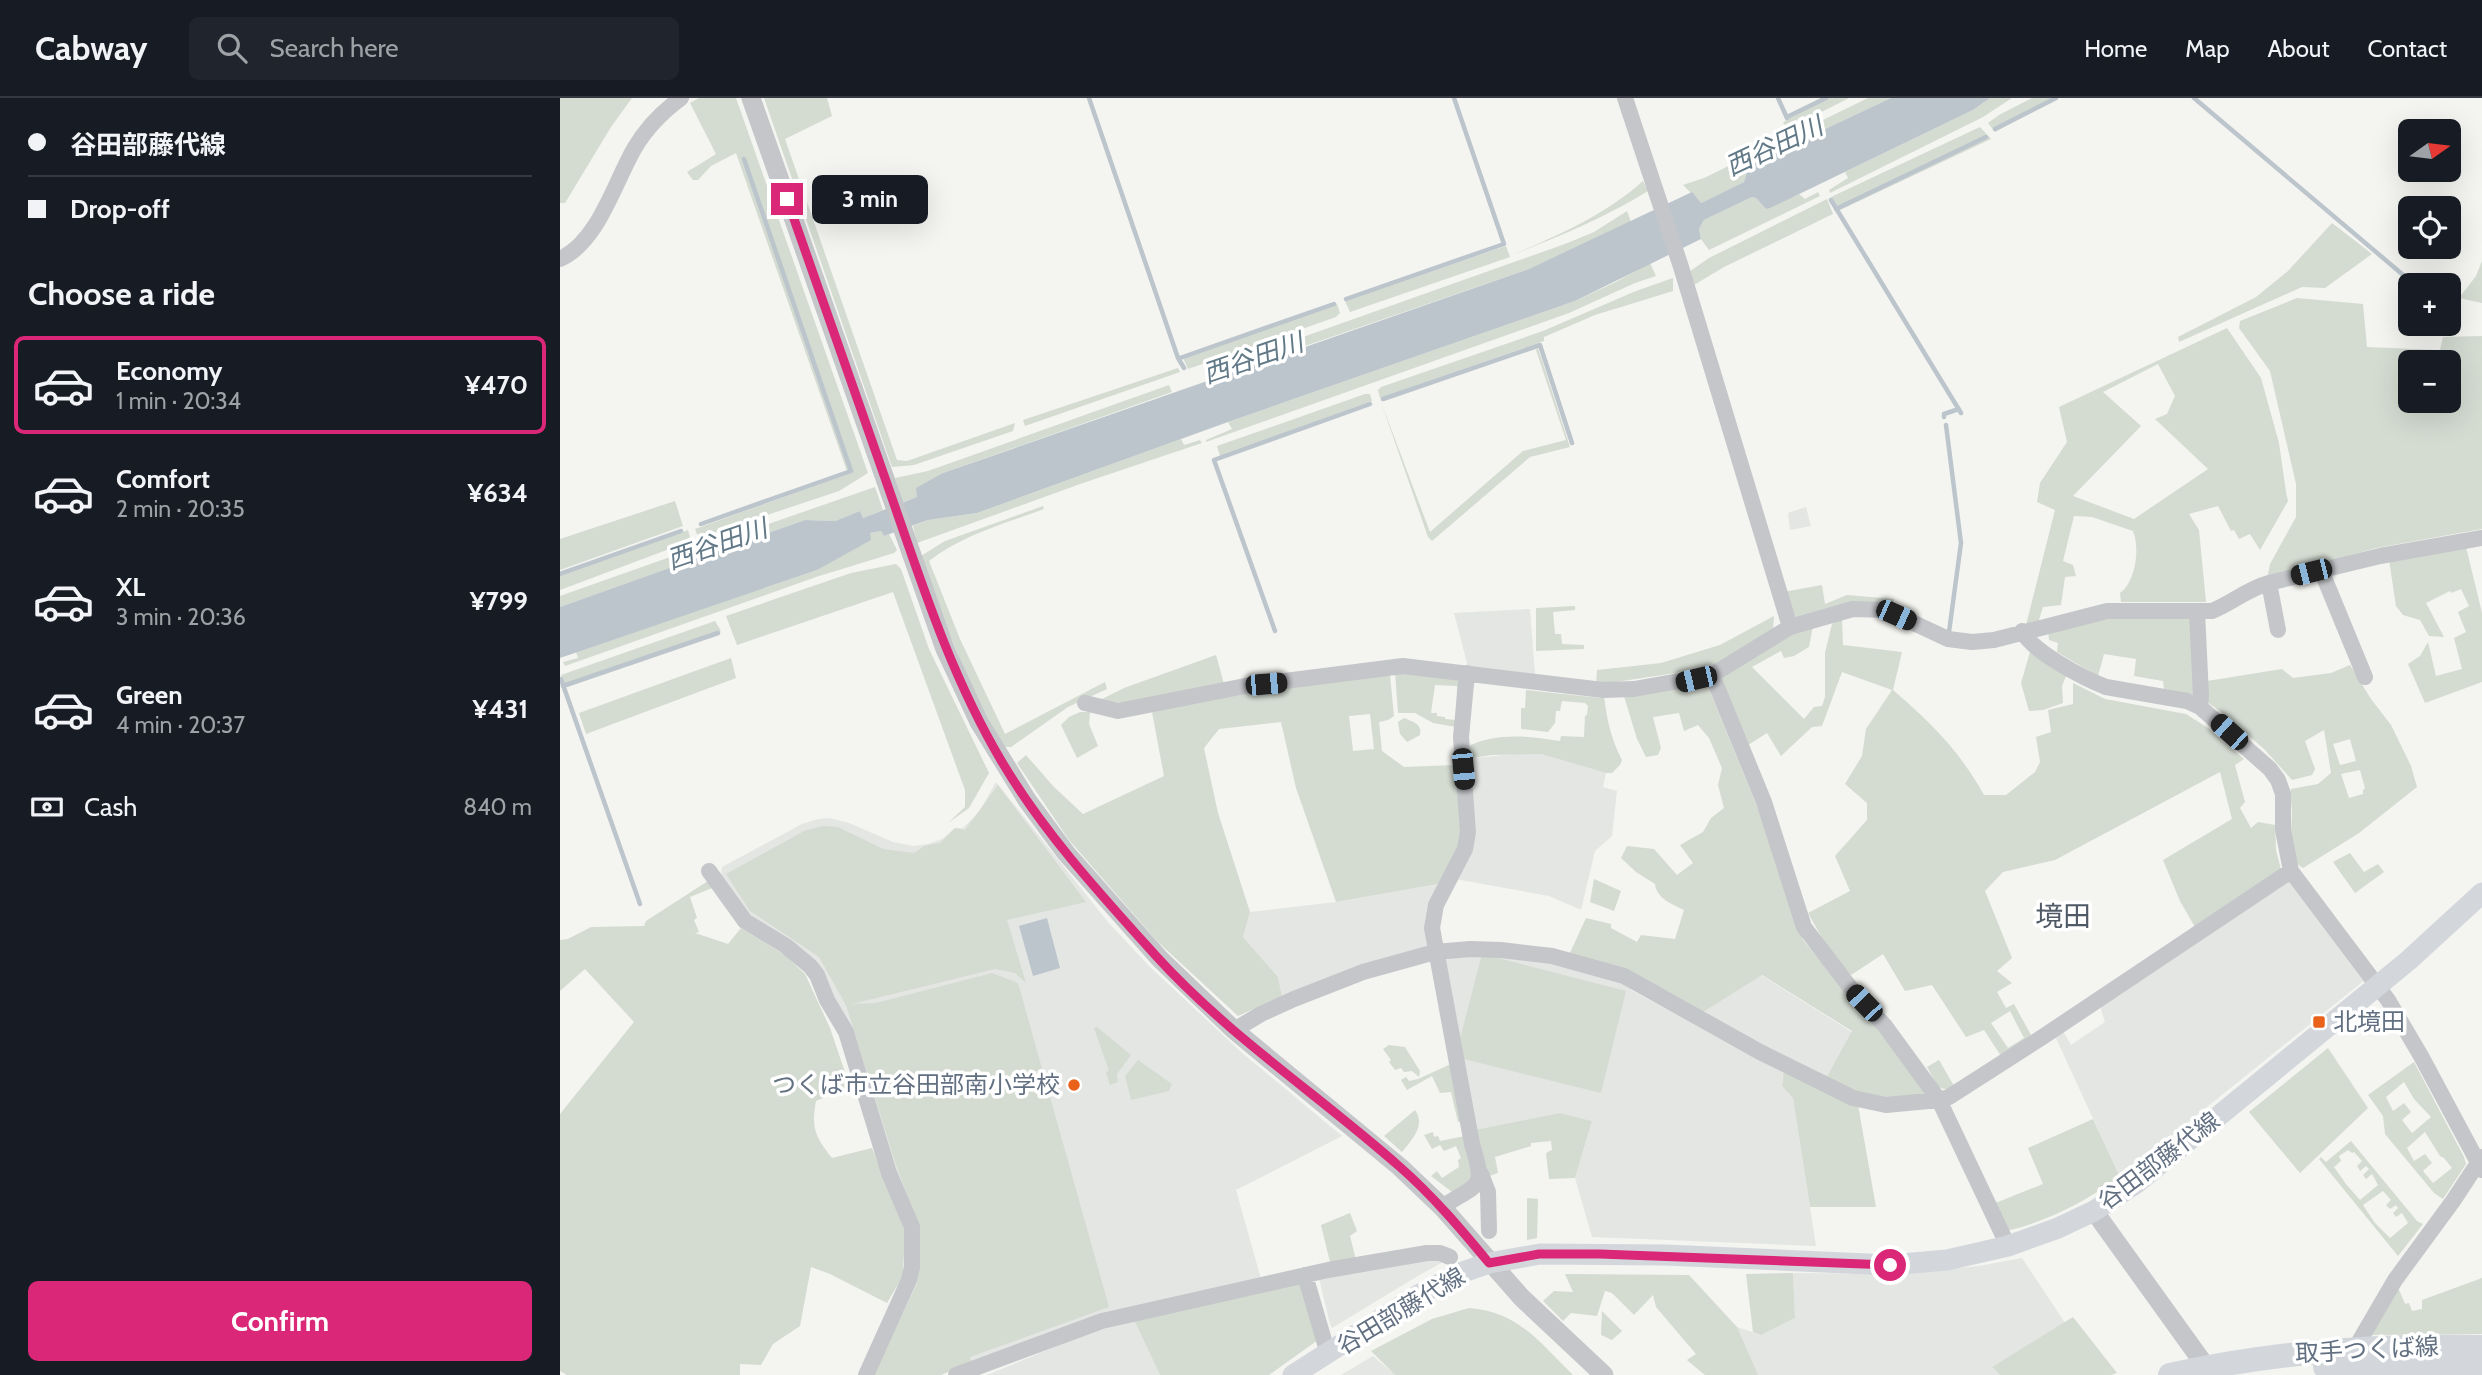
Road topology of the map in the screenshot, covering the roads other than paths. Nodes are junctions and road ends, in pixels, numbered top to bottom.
1 (681, 98) edge
2 (751, 98) edge
3 (1625, 98) edge
4 (560, 259) edge
5 (2482, 538) edge
6 (2321, 570) junction
7 (2269, 583) junction
8 (2197, 612) junction
9 (1790, 627) junction
10 (2278, 630) dead end
11 (2022, 631) junction
12 (1466, 673) junction
13 (1712, 676) junction
14 (2365, 677) dead end
15 (1085, 703) dead end
16 (2200, 707) junction
17 (709, 871) dead end
18 (2291, 871) junction
19 (2482, 893) edge
20 (1435, 952) junction
21 (2378, 985) junction
22 (1234, 1030) junction
23 (1939, 1100) junction
24 (2481, 1163) edge
25 (1481, 1174) junction
26 (1442, 1207) junction
27 (2094, 1211) junction
28 (1489, 1231) dead end
29 (2008, 1246) junction
30 (1450, 1256) dead end
31 (1489, 1263) junction
32 (1306, 1275) junction
33 (2482, 1347) edge
34 (2358, 1348) junction
35 (1328, 1354) junction
36 (2482, 1364) edge
37 (2209, 1371) edge
38 (866, 1375) edge
39 (956, 1375) edge
40 (1293, 1375) edge
41 (1604, 1375) edge
42 (2169, 1375) edge
43 (2256, 1375) edge

1 - 4 street
2 - 22 street
3 - 9 street
5 - 6 street
6 - 7 street
6 - 14 street
7 - 8 street
7 - 10 street
8 - 11 street
8 - 16 street
9 - 11 street
9 - 13 street
11 - 16 street
12 - 13 street
12 - 15 street
12 - 20 street
13 - 23 street
16 - 18 street
17 - 38 street
18 - 21 street
18 - 23 street
19 - 21 main road, 谷田部藤代線
20 - 22 street
20 - 23 street
20 - 25 street
21 - 24 street
21 - 27 main road, 谷田部藤代線
22 - 26 street
23 - 29 street
24 - 34 street
25 - 26 street
25 - 28 street
26 - 31 street
27 - 29 main road, 谷田部藤代線
27 - 37 street
29 - 31 main road, 谷田部藤代線
30 - 32 street
31 - 35 main road, 谷田部藤代線
31 - 41 street
32 - 35 street
32 - 39 street
33 - 34 main road, 取手つくば線
34 - 37 main road, 取手つくば線
35 - 40 main road, 谷田部藤代線
36 - 43 main road, 取手つくば線
37 - 42 main road, 取手つくば線

